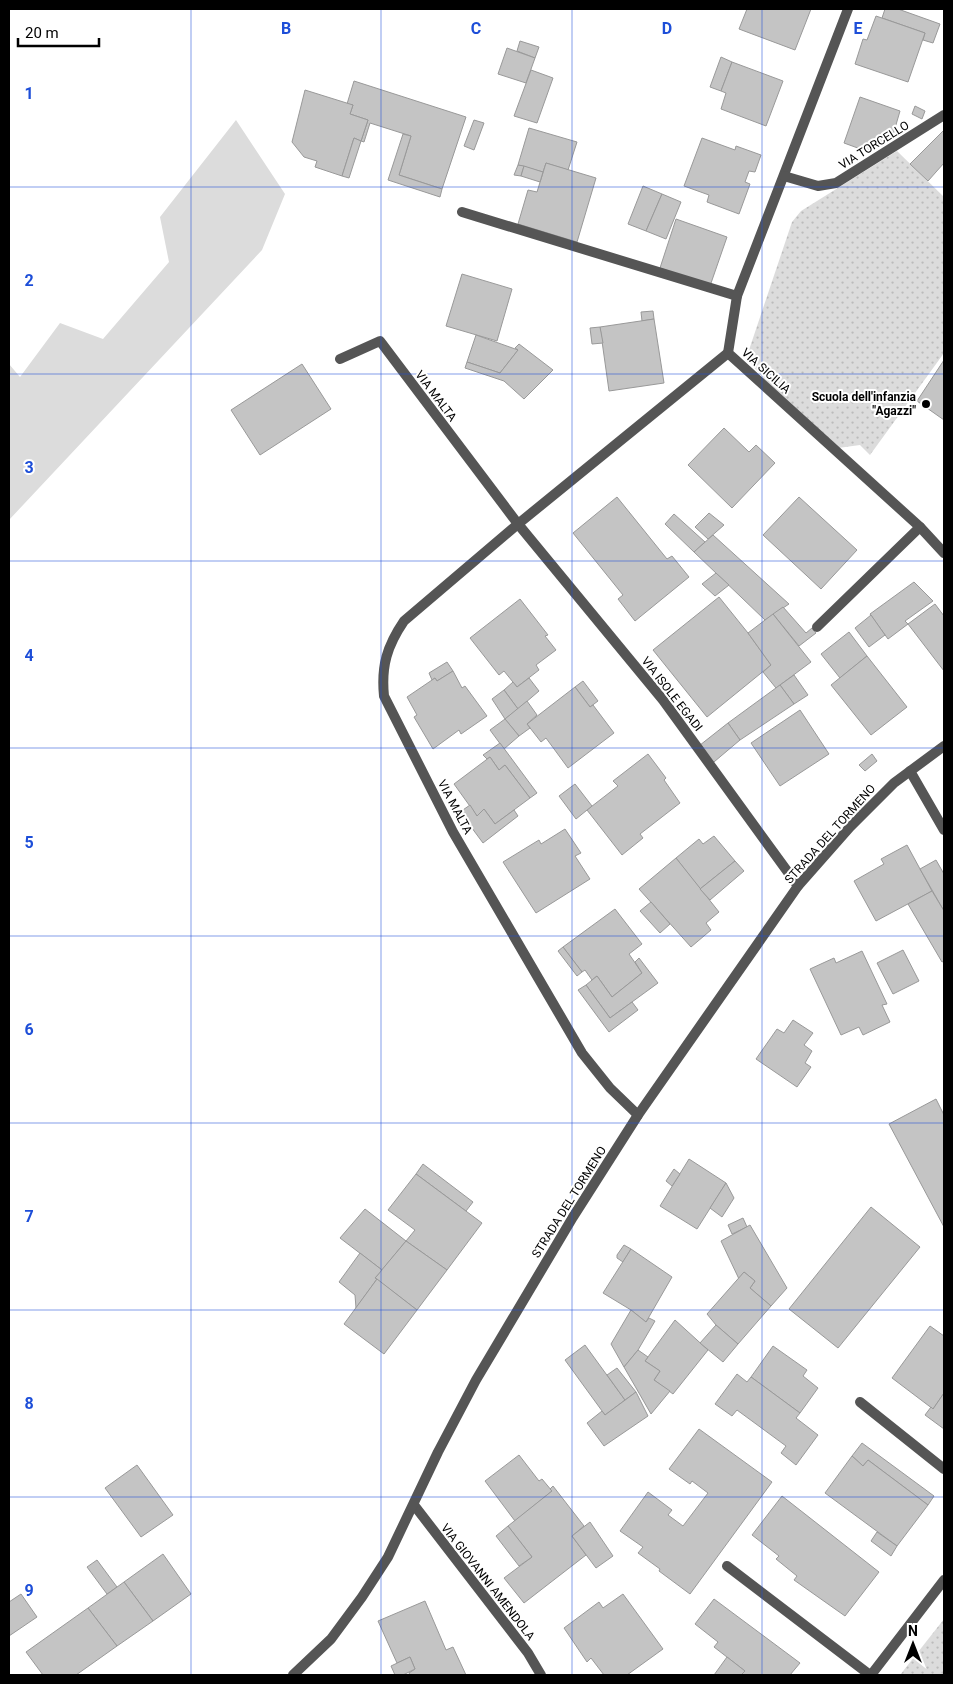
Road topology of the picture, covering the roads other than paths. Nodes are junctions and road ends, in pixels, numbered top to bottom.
1 (848, 9) edge
2 (944, 115) edge
3 (784, 176) junction
4 (462, 212) dead end
5 (737, 296) junction
6 (728, 353) junction
7 (340, 359) dead end
8 (518, 524) junction
9 (920, 527) junction
10 (944, 553) edge
11 (816, 627) dead end
12 (944, 746) edge
13 (910, 771) junction
14 (944, 830) edge
15 (798, 886) junction
16 (638, 1115) junction
17 (860, 1402) dead end
18 (944, 1469) edge
19 (414, 1505) junction
20 (727, 1566) dead end
21 (944, 1580) edge
22 (292, 1675) edge
23 (541, 1675) edge
24 (871, 1675) edge

1 - 3 street, VIA SICILIA
2 - 3 street, VIA TORCELLO
3 - 5 street, VIA SICILIA
4 - 5 street
5 - 6 street, VIA SICILIA
6 - 8 street, VIA MALTA
6 - 9 street, VIA SICILIA
7 - 8 street, VIA MALTA
8 - 15 street, VIA ISOLE EGADI
8 - 16 street, VIA MALTA
9 - 10 street, VIA SICILIA
9 - 11 street
12 - 13 street, STRADA DEL TORMENO
13 - 14 street
13 - 15 street, STRADA DEL TORMENO
15 - 16 street, STRADA DEL TORMENO
16 - 19 street, STRADA DEL TORMENO
17 - 18 street
19 - 22 street, STRADA DEL TORMENO
19 - 23 street, VIA GIOVANNI AMENDOLA
20 - 24 street
21 - 24 street

